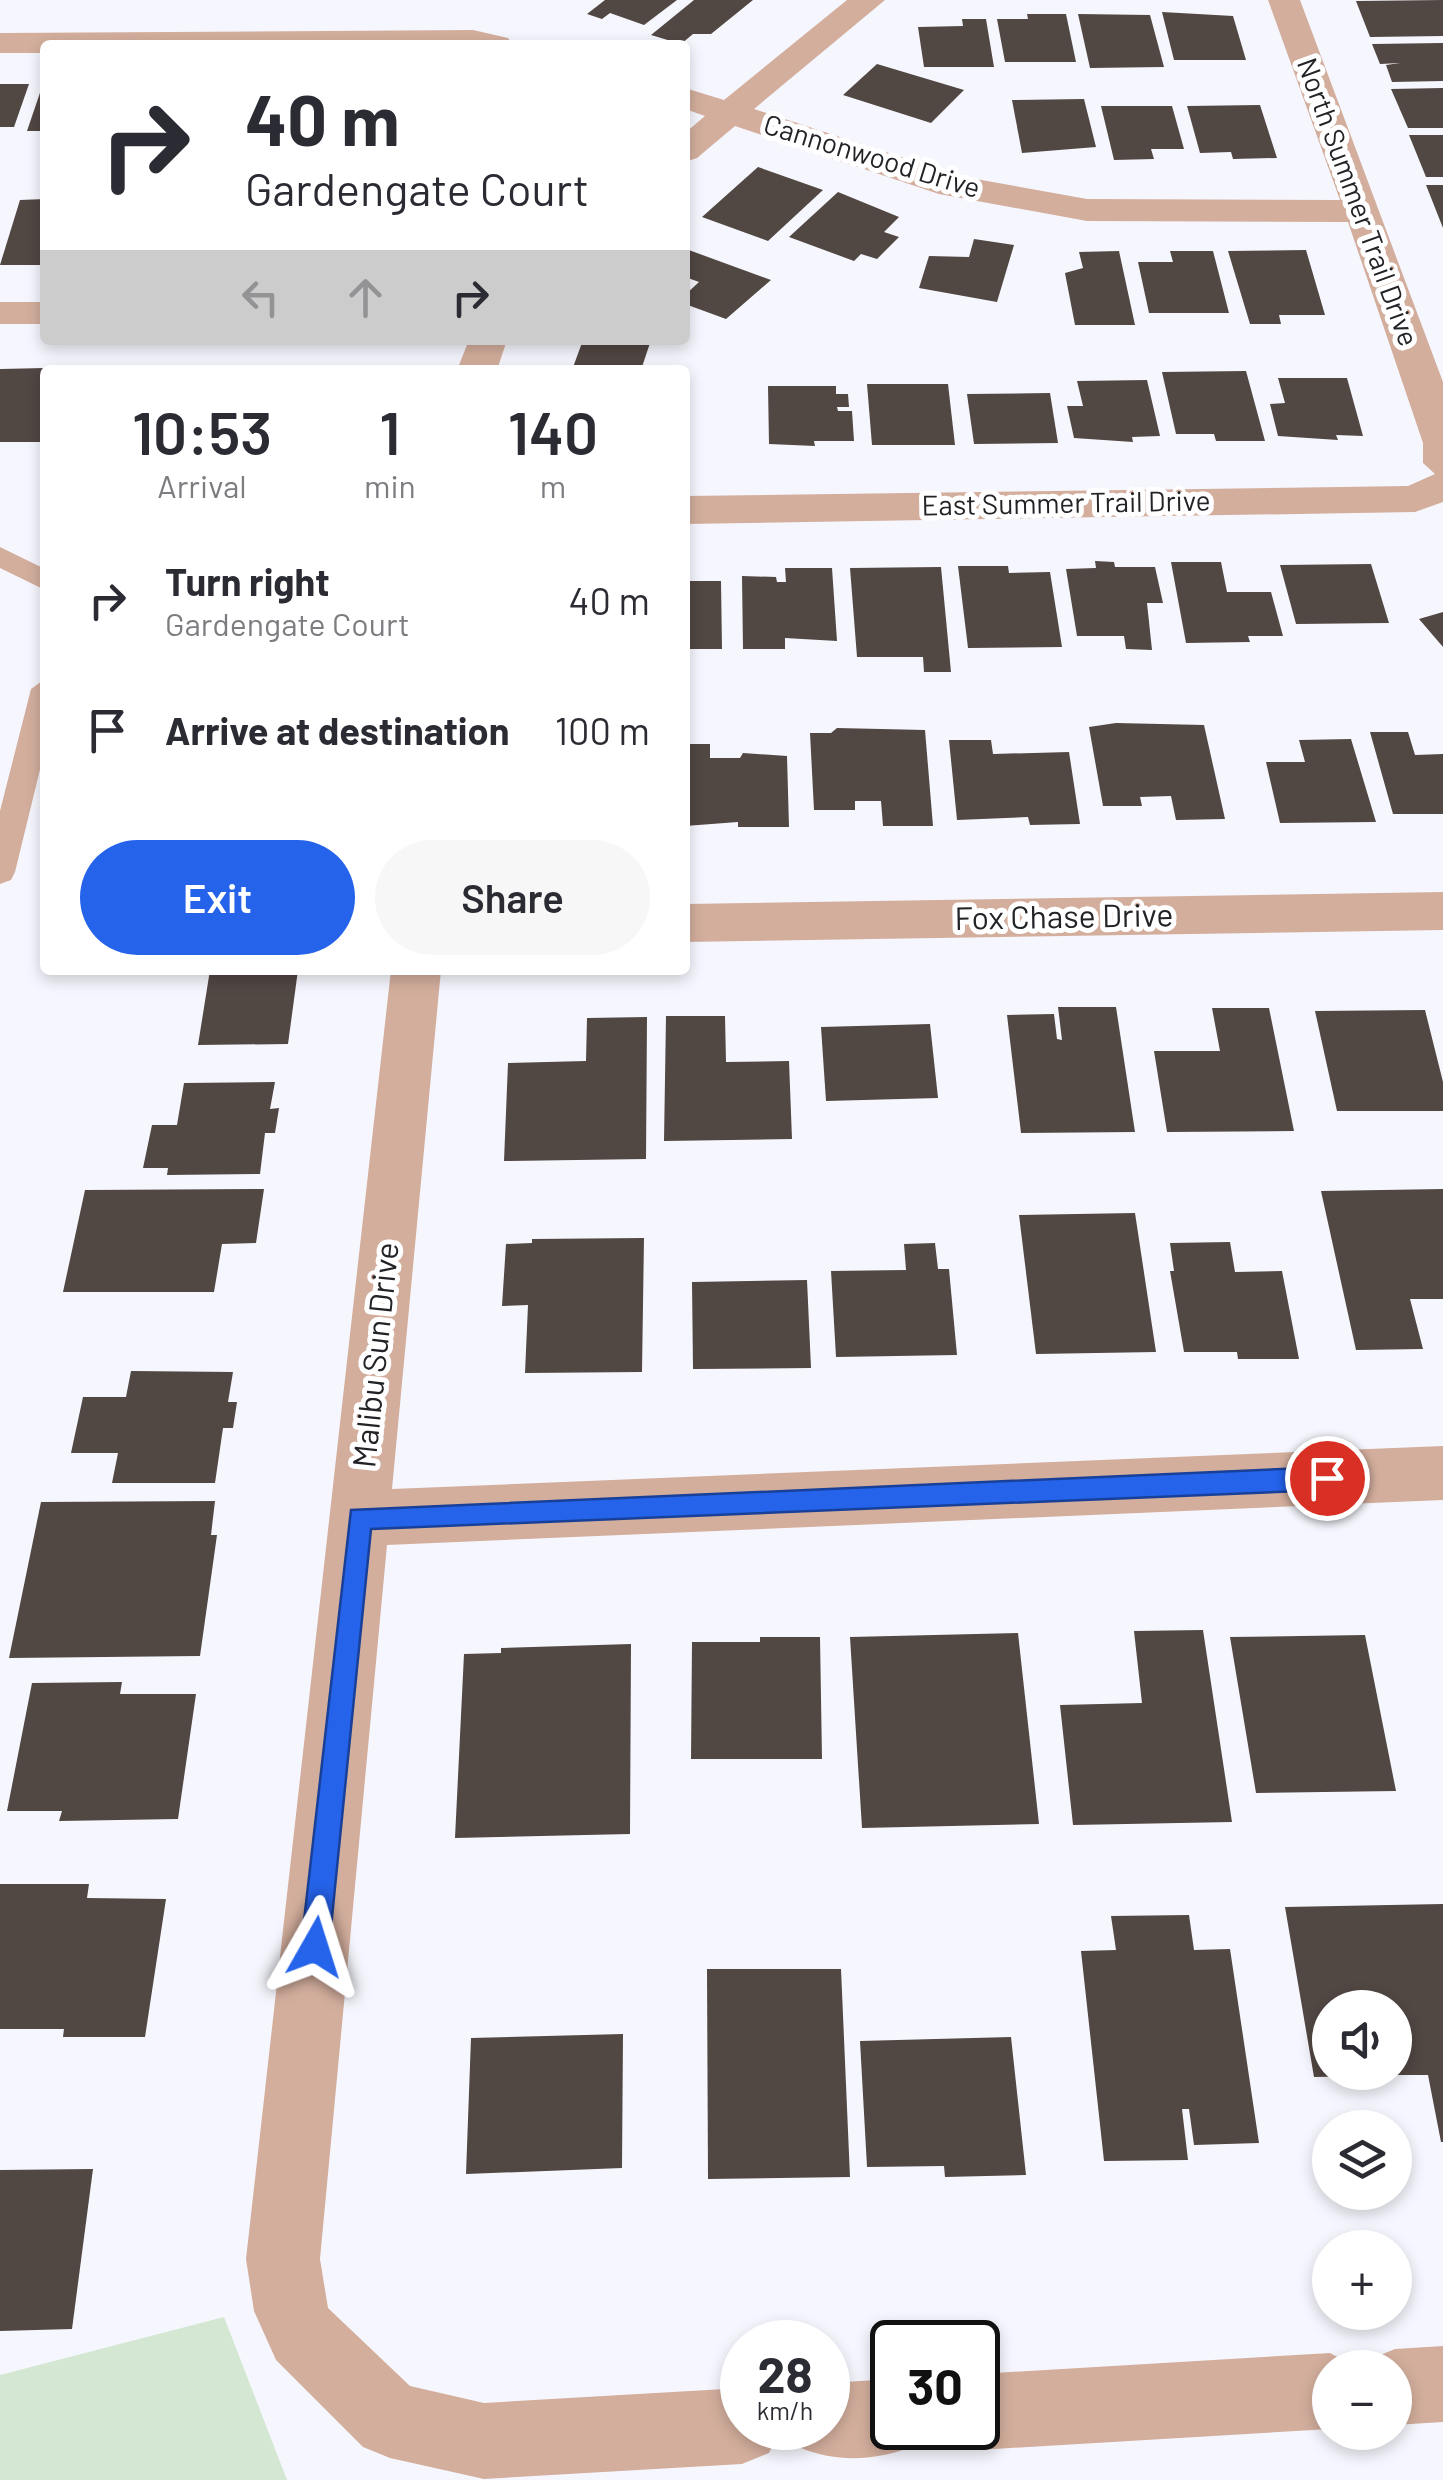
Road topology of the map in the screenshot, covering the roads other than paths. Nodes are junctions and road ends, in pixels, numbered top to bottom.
1 (869, 0) edge
2 (1284, 0) edge
3 (0, 43) edge
4 (40, 43) edge
5 (690, 99) edge
6 (730, 111) junction
7 (690, 146) edge
8 (1361, 210) junction
9 (0, 313) edge
10 (40, 313) edge
11 (1443, 463) edge
12 (1443, 485) edge
13 (690, 510) edge
14 (0, 556) edge
15 (40, 577) edge
16 (40, 709) edge
17 (0, 872) edge
18 (1443, 911) edge
19 (690, 924) edge
20 (415, 975) edge
21 (1443, 1474) edge
22 (360, 1518) junction
23 (1443, 2384) edge
24 (1412, 2386) edge
25 (1312, 2392) edge
26 (1000, 2411) edge
27 (720, 2427) edge

1 - 6 street
2 - 8 street, North Summer Trail Drive
3 - 4 street
5 - 6 street, Cannonwood Drive
6 - 7 street
6 - 8 street, Cannonwood Drive
8 - 11 street, North Summer Trail Drive
9 - 10 street
12 - 13 street, East Summer Trail Drive
14 - 15 lane
16 - 17 lane
18 - 19 street, Fox Chase Drive
20 - 22 street, Malibu Sun Drive
21 - 22 street
22 - 27 street, Malibu Sun Drive
23 - 24 street
25 - 26 street

